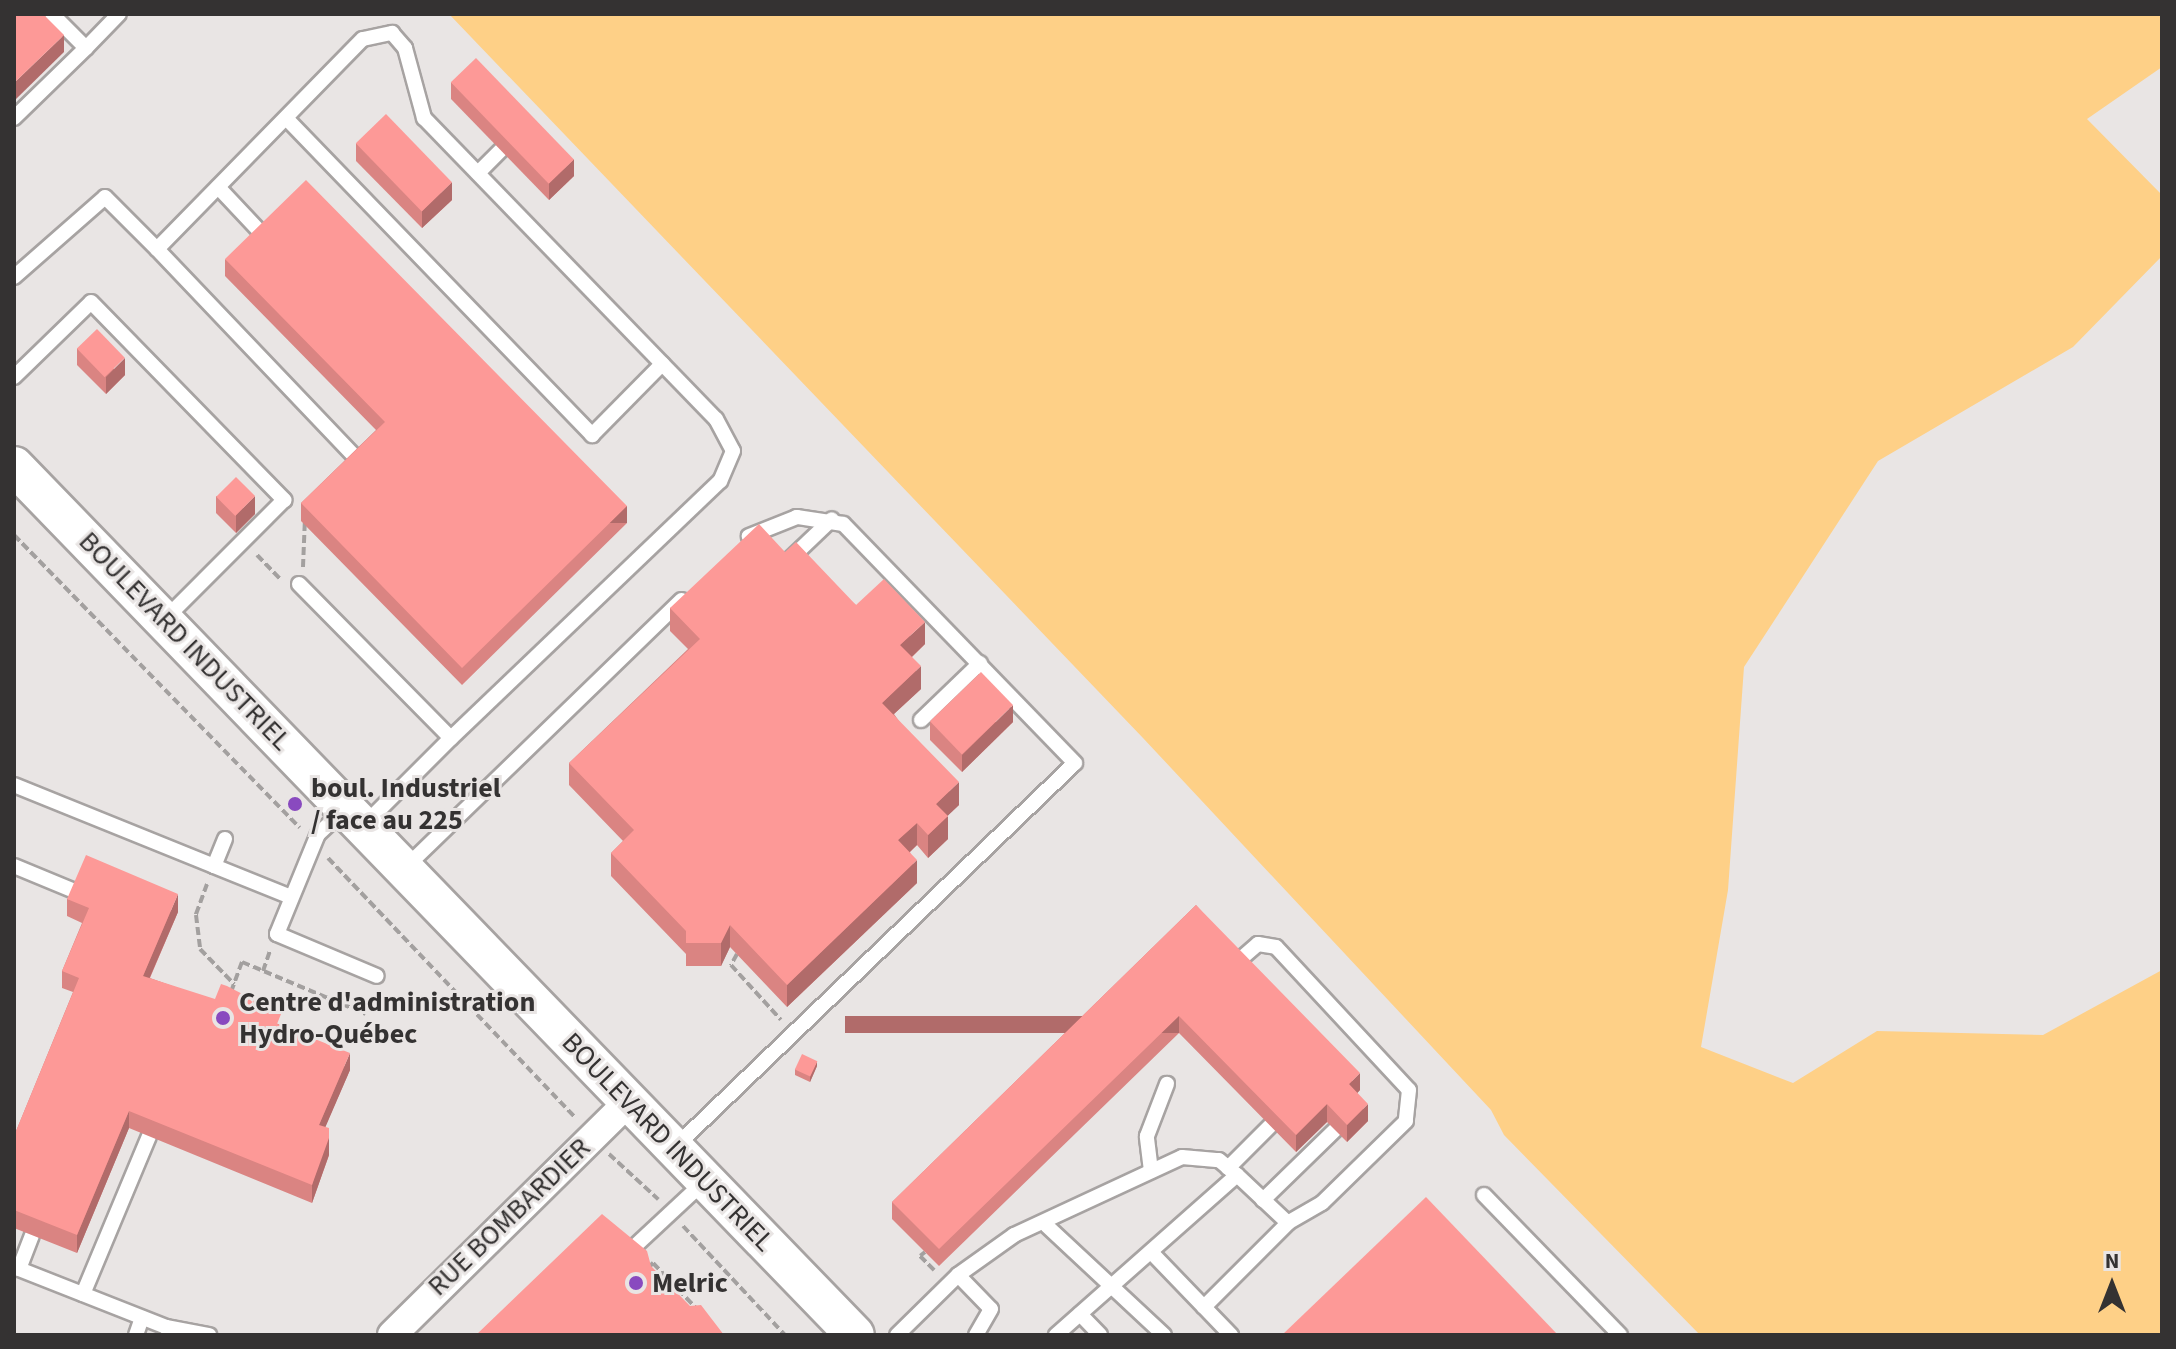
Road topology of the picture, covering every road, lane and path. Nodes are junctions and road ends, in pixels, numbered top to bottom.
1 (52, 14) edge
2 (119, 14) edge
3 (86, 48) junction
4 (14, 118) edge
5 (286, 118) junction
6 (501, 150) edge
7 (478, 173) junction
8 (218, 187) junction
9 (265, 237) edge
10 (157, 249) junction
11 (14, 277) edge
12 (662, 364) junction
13 (14, 377) edge
14 (360, 462) edge
15 (14, 466) edge
16 (312, 510) edge
17 (832, 519) junction
18 (14, 535) edge
19 (738, 546) edge
20 (254, 552) dead end
21 (780, 569) edge
22 (282, 581) dead end
23 (299, 584) joint
24 (692, 591) edge
25 (165, 620) junction
26 (980, 663) junction
27 (921, 720) dead end
28 (451, 738) junction
29 (14, 785) edge
30 (355, 816) junction
31 (300, 829) dead end
32 (225, 839) dead end
33 (328, 857) dead end
34 (14, 866) edge
35 (214, 866) junction
36 (405, 868) junction
37 (207, 882) dead end
38 (77, 892) edge
39 (291, 897) junction
40 (737, 954) edge
41 (1236, 963) edge
42 (377, 976) dead end
43 (234, 984) junction
44 (227, 1003) edge
45 (366, 1014) dead end
46 (793, 1033) junction
47 (1167, 1084) dead end
48 (628, 1102) junction
49 (574, 1116) dead end
50 (1270, 1126) edge
51 (1335, 1130) edge
52 (149, 1136) edge
53 (674, 1147) junction
54 (610, 1155) dead end
55 (1151, 1171) junction
56 (1232, 1172) junction
57 (706, 1180) junction
58 (1484, 1195) dead end
59 (1263, 1200) junction
60 (660, 1201) dead end
61 (1288, 1223) junction
62 (1047, 1226) junction
63 (687, 1230) dead end
64 (32, 1235) edge
65 (636, 1245) edge
66 (925, 1252) edge
67 (1151, 1252) junction
68 (16, 1268) edge
69 (647, 1269) edge
70 (935, 1271) dead end
71 (958, 1275) junction
72 (1109, 1288) junction
73 (83, 1294) junction
74 (1204, 1307) junction
75 (701, 1313) edge
76 (1080, 1314) junction
77 (142, 1318) junction
78 (169, 1331) edge
79 (136, 1335) edge
80 (209, 1335) edge
81 (392, 1335) edge
82 (785, 1335) edge
83 (855, 1335) edge
84 (897, 1335) edge
85 (976, 1335) edge
86 (1056, 1335) edge
87 (1100, 1335) edge
88 (1164, 1335) edge
89 (1231, 1335) edge
90 (1620, 1335) edge

1 - 3 lane
2 - 3 lane
3 - 4 lane
5 - 7 lane
5 - 8 lane
5 - 12 lane
6 - 7 lane
7 - 12 lane
8 - 9 lane
8 - 10 lane
10 - 11 lane
10 - 14 lane
12 - 28 lane
13 - 25 lane
15 - 25 street, BOULEVARD INDUSTRIEL
16 - 23 path
17 - 19 lane
17 - 21 lane
17 - 26 lane
18 - 31 path, BOULEVARD INDUSTRIEL
20 - 22 path
23 - 28 lane
24 - 36 lane
25 - 30 street, BOULEVARD INDUSTRIEL
26 - 27 lane
26 - 46 lane
28 - 30 lane
29 - 35 lane
30 - 36 street, BOULEVARD INDUSTRIEL
30 - 39 lane
32 - 35 lane
33 - 49 path, BOULEVARD INDUSTRIEL
34 - 38 lane
35 - 39 lane
36 - 48 street, BOULEVARD INDUSTRIEL
37 - 43 path
39 - 42 lane
40 - 46 path
41 - 61 lane
43 - 44 path
43 - 45 path
46 - 53 lane
47 - 55 lane
48 - 53 street, BOULEVARD INDUSTRIEL
48 - 81 street, RUE BOMBARDIER
50 - 56 lane
51 - 59 lane
52 - 73 lane
53 - 57 street, BOULEVARD INDUSTRIEL
54 - 60 path, BOULEVARD INDUSTRIEL
55 - 56 lane
55 - 62 lane
56 - 59 lane
56 - 67 lane
57 - 65 lane
57 - 83 street, BOULEVARD INDUSTRIEL
58 - 90 lane
59 - 61 lane
61 - 74 lane
62 - 71 lane
62 - 72 lane
63 - 82 path, BOULEVARD INDUSTRIEL
64 - 68 lane
66 - 70 path
67 - 72 lane
67 - 74 lane
68 - 73 lane
69 - 75 path
71 - 84 lane
71 - 85 lane
72 - 76 lane
72 - 88 lane
73 - 77 lane
74 - 89 lane
76 - 86 lane
76 - 87 lane
77 - 78 lane
77 - 79 lane
78 - 80 lane

